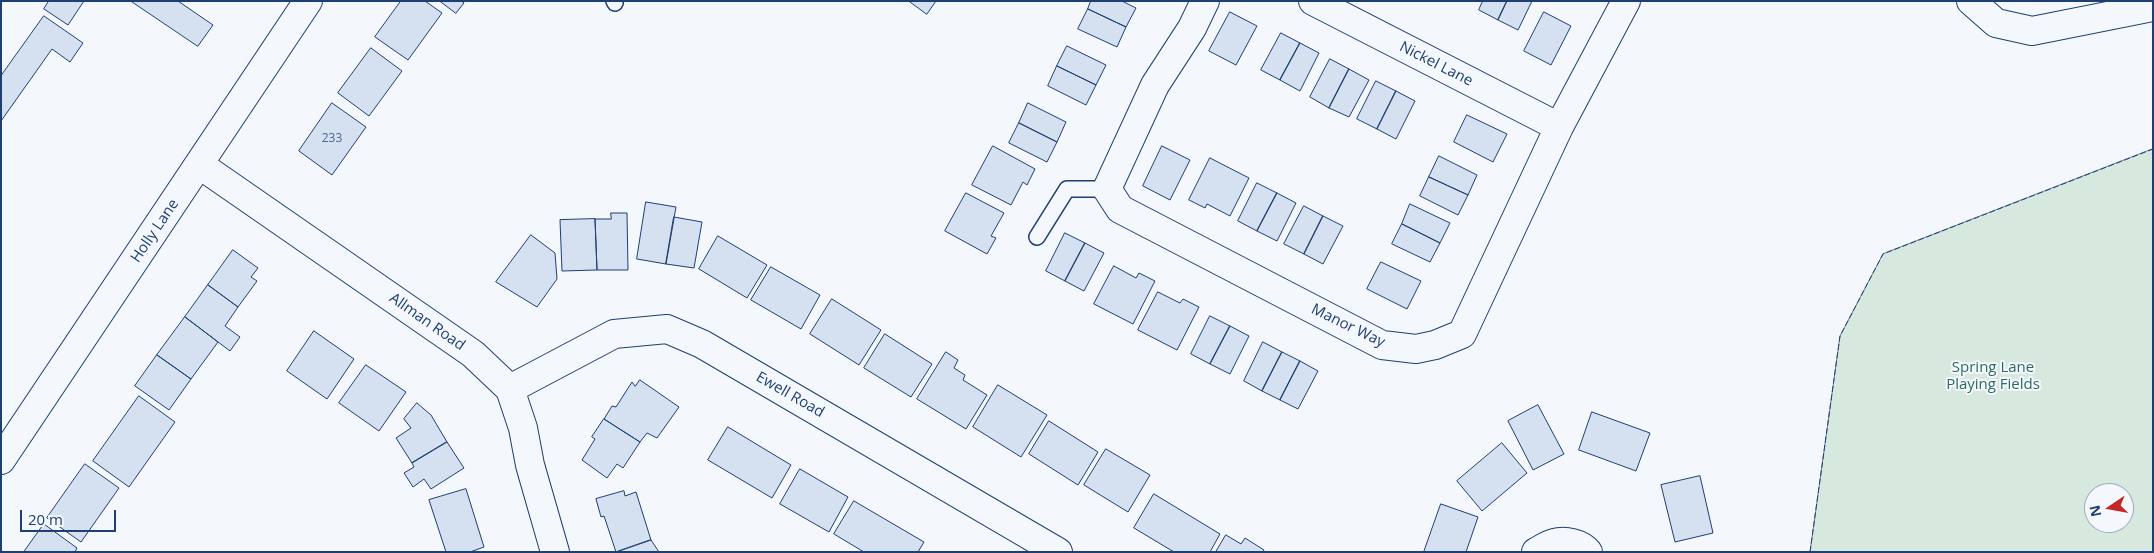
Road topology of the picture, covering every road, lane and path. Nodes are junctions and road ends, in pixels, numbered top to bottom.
1 (308, 1) edge
2 (1205, 1) edge
3 (1313, 1) edge
4 (1626, 1) edge
5 (1972, 1) edge
6 (2153, 7) edge
7 (1559, 127) junction
8 (200, 165) junction
9 (1107, 189) junction
10 (1037, 237) dead end
11 (510, 389) junction
12 (1, 460) edge
13 (555, 552) edge
14 (1058, 552) edge
15 (1536, 552) edge
16 (1588, 552) edge

1 - 8 street, Holly Lane
2 - 9 street
3 - 7 street, Nickel Lane
4 - 7 street, Manor Way
5 - 6 street
7 - 9 street, Manor Way
8 - 11 street, Allman Road
8 - 12 street, Holly Lane
9 - 10 lane
11 - 13 street, Allman Road
11 - 14 street, Ewell Road
15 - 16 street

